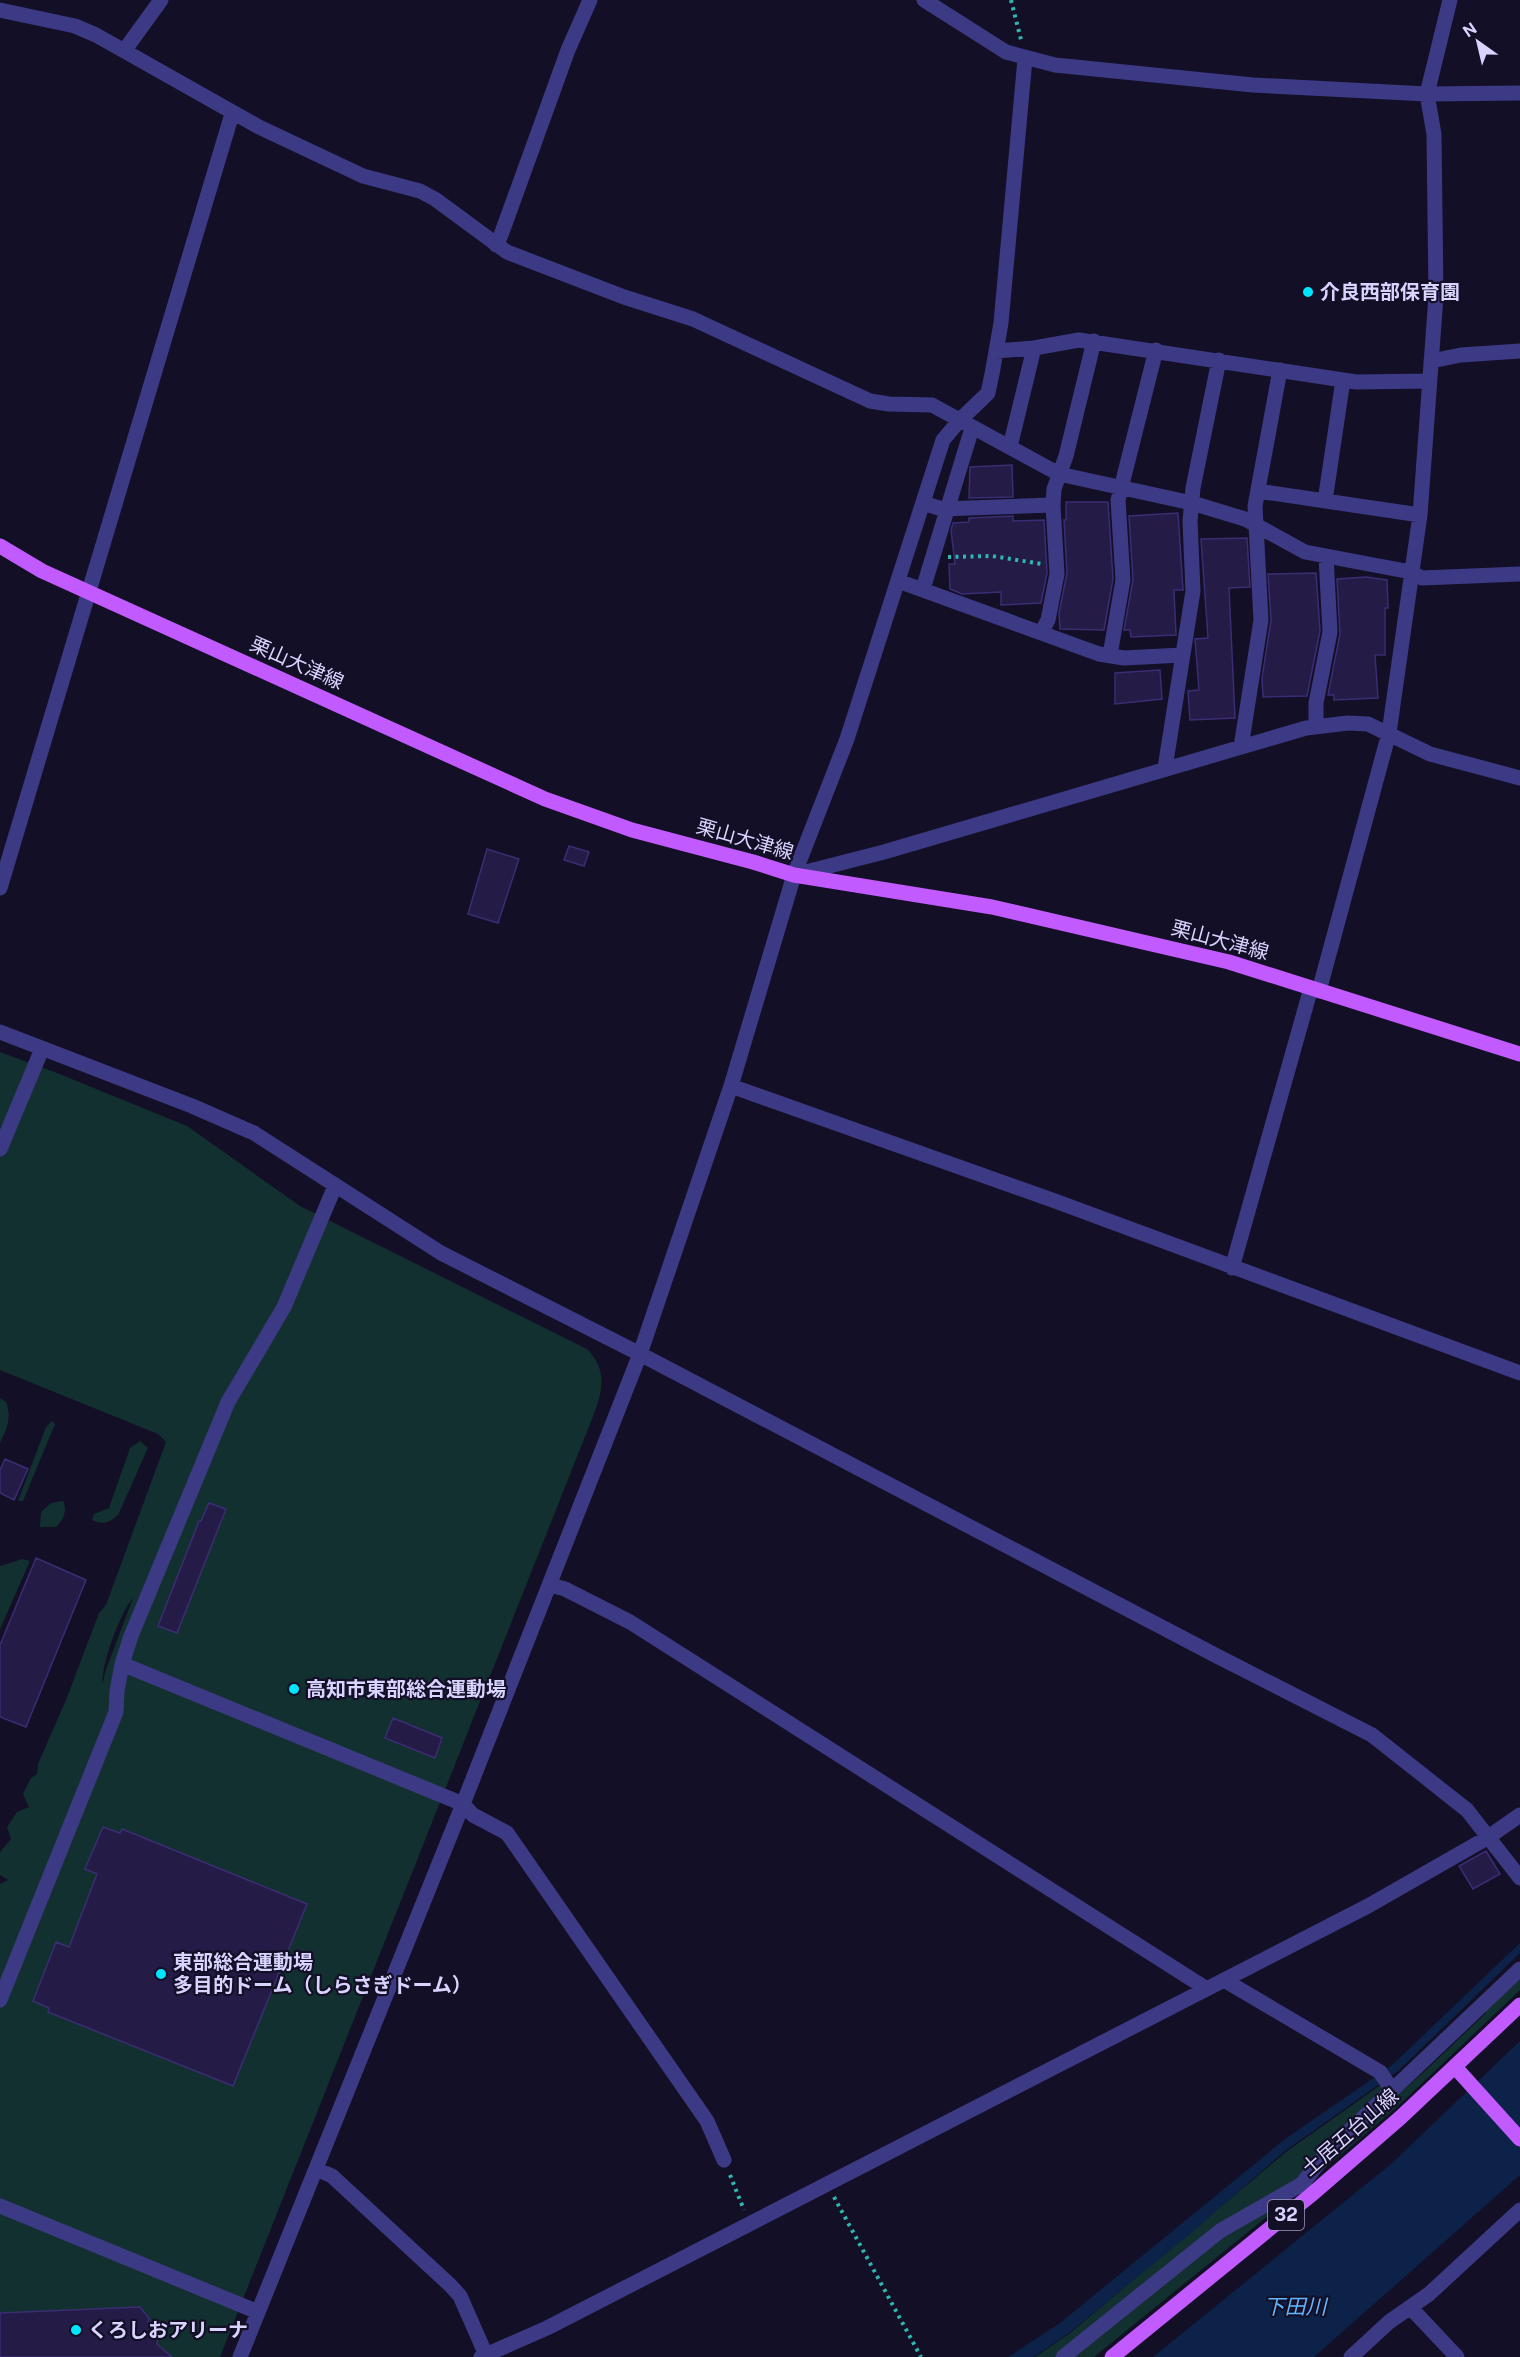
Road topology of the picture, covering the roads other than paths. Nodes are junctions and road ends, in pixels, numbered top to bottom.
1 (160, 0) edge
2 (590, 0) edge
3 (924, 0) edge
4 (1450, 0) edge
5 (0, 10) edge
6 (123, 51) junction
7 (1025, 58) junction
8 (1520, 93) edge
9 (1426, 94) junction
10 (232, 114) junction
11 (496, 245) junction
12 (1094, 341) junction
13 (1034, 348) junction
14 (1156, 350) junction
15 (996, 351) junction
16 (1520, 351) edge
17 (1219, 360) junction
18 (1431, 361) junction
19 (1280, 370) junction
20 (1343, 380) junction
21 (1428, 381) junction
22 (965, 424) junction
23 (1010, 447) junction
24 (1059, 474) junction
25 (1121, 488) junction
26 (1258, 491) junction
27 (1325, 501) junction
28 (923, 503) junction
29 (1191, 503) junction
30 (1053, 505) junction
31 (946, 509) junction
32 (1420, 515) junction
33 (1256, 525) junction
34 (0, 546) edge
35 (1326, 556) junction
36 (1411, 572) junction
37 (1520, 574) edge
38 (898, 581) junction
39 (923, 589) junction
40 (88, 591) junction
41 (1041, 633) junction
42 (1182, 655) junction
43 (1110, 656) junction
44 (1316, 726) junction
45 (1389, 733) junction
46 (1240, 747) junction
47 (1165, 768) junction
48 (1520, 778) edge
49 (794, 875) junction
50 (0, 888) edge
51 (1315, 990) junction
52 (0, 1032) edge
53 (42, 1048) junction
54 (1520, 1054) edge
55 (731, 1086) junction
56 (0, 1149) edge
57 (335, 1186) junction
58 (1232, 1268) junction
59 (640, 1354) junction
60 (1520, 1373) edge
61 (549, 1585) junction
62 (122, 1664) junction
63 (472, 1812) junction
64 (1520, 1815) edge
65 (1487, 1838) junction
66 (1520, 1878) edge
67 (1520, 1969) edge
68 (1224, 1980) junction
69 (1207, 1989) junction
70 (0, 2000) edge
71 (1520, 2005) edge
72 (1459, 2071) junction
73 (1392, 2091) junction
74 (1520, 2139) edge
75 (724, 2160) road end
76 (316, 2169) junction
77 (1306, 2189) junction
78 (0, 2206) edge
79 (1520, 2210) edge
80 (1410, 2307) junction
81 (258, 2312) junction
82 (484, 2356) edge
83 (240, 2357) edge
84 (1063, 2357) edge
85 (1112, 2357) edge
86 (1351, 2357) edge
87 (1457, 2357) edge

1 - 6 street
2 - 11 street
3 - 7 street
4 - 9 street
5 - 6 street
6 - 10 street
7 - 9 street
7 - 15 street
8 - 9 street
9 - 18 street
10 - 11 street
10 - 40 street
11 - 22 street
12 - 13 street
12 - 14 street
12 - 24 street
13 - 15 street
13 - 23 street
14 - 17 street
14 - 25 street
15 - 22 street
16 - 18 street
17 - 19 street
17 - 29 street
18 - 21 street
19 - 20 street
19 - 26 street
20 - 21 street
20 - 27 street
21 - 32 street
22 - 23 street
22 - 28 street
22 - 31 street
23 - 24 street
24 - 25 street
24 - 30 street
25 - 29 street
25 - 43 street
26 - 27 street
26 - 33 street
27 - 32 street
28 - 31 street
28 - 38 street
29 - 33 street
29 - 42 street
30 - 31 street
30 - 41 street
31 - 39 street
32 - 36 street
33 - 35 street
33 - 46 street
34 - 40 main road, 栗山大津線
35 - 36 street
35 - 44 street
36 - 37 street
36 - 45 street
38 - 39 street
38 - 49 street
39 - 41 street
40 - 49 main road, 栗山大津線
40 - 50 street
41 - 43 street
42 - 43 street
42 - 47 street
44 - 45 street
44 - 46 street
45 - 48 street
45 - 51 street
46 - 47 street
47 - 49 street
49 - 51 main road, 栗山大津線
49 - 55 street
51 - 54 main road, 栗山大津線
51 - 58 street
52 - 53 street
53 - 56 street
53 - 57 street
55 - 58 street
55 - 59 street
57 - 59 street
57 - 62 street
58 - 60 street
59 - 61 street
59 - 65 street
61 - 63 street
61 - 69 street
62 - 63 street
62 - 70 street
63 - 75 street
63 - 76 street
64 - 65 street
65 - 66 street
65 - 68 street
67 - 73 street
68 - 69 street
68 - 73 street
69 - 82 street
71 - 72 main road, 土居五台山線
72 - 74 main road
72 - 77 main road, 土居五台山線 / 32
73 - 77 street
76 - 81 street
76 - 82 street
77 - 84 street
77 - 85 main road, 土居五台山線 / 32
78 - 81 street
79 - 80 street
80 - 86 street
80 - 87 street
81 - 83 street

